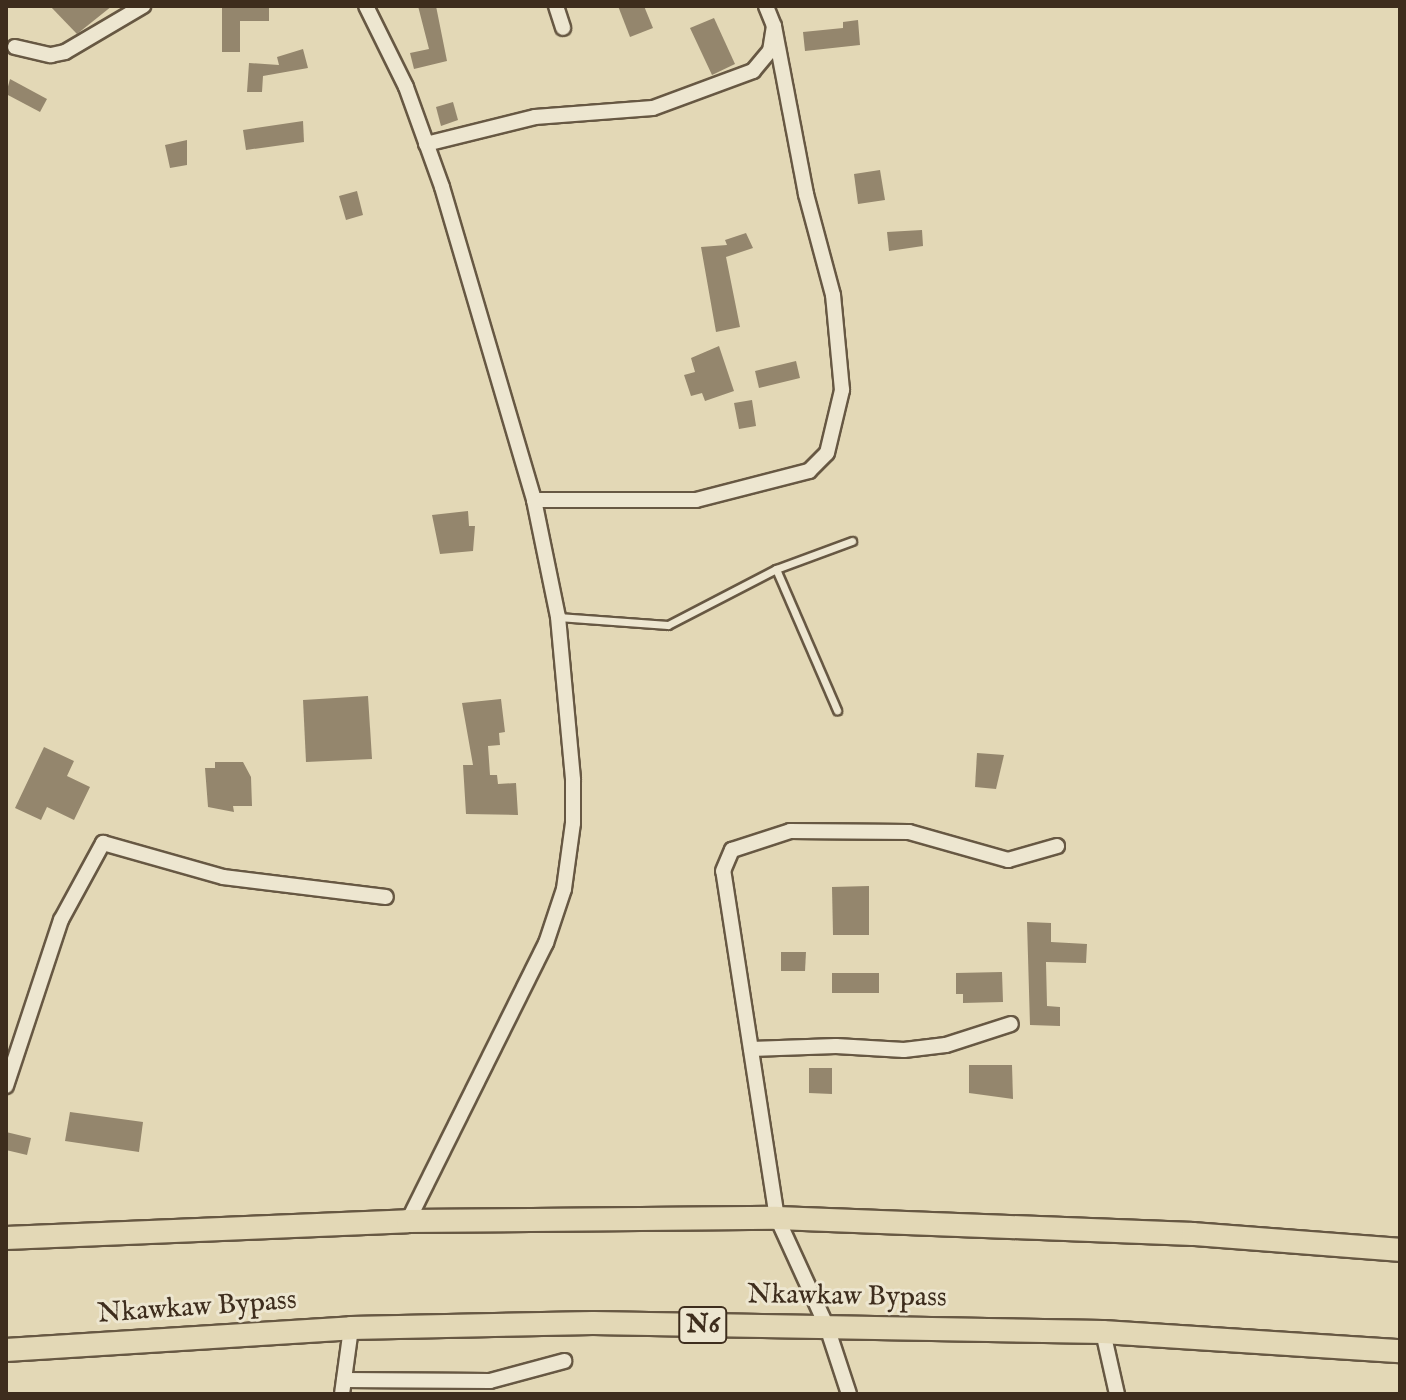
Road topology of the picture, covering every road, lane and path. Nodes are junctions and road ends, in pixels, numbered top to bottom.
1 (143, 6) edge
2 (366, 6) edge
3 (556, 6) edge
4 (766, 6) edge
5 (774, 26) junction
6 (563, 28) dead end
7 (15, 47) dead end
8 (426, 144) junction
9 (534, 500) junction
10 (852, 541) dead end
11 (776, 569) junction
12 (558, 617) junction
13 (837, 710) dead end
14 (1057, 846) dead end
15 (386, 897) dead end
16 (1011, 1024) dead end
17 (751, 1049) junction
18 (6, 1086) edge
19 (777, 1218) junction
20 (408, 1221) junction
21 (6, 1238) edge
22 (1400, 1250) edge
23 (827, 1327) junction
24 (351, 1328) junction
25 (1103, 1332) junction
26 (6, 1350) edge
27 (1400, 1351) edge
28 (564, 1361) dead end
29 (343, 1387) edge
30 (849, 1394) edge
31 (1117, 1394) edge

1 - 7 street
2 - 8 street
3 - 6 street
4 - 5 street
5 - 8 street
5 - 9 street
8 - 9 street
9 - 12 street
10 - 11 lane
11 - 12 lane
11 - 13 lane
12 - 20 street
14 - 17 street
15 - 18 street
16 - 17 street
17 - 19 street
19 - 20 highway
19 - 22 highway
19 - 23 street
20 - 21 highway
23 - 24 highway, Nkawkaw Bypass / N6
23 - 25 highway, Nkawkaw Bypass / N6
23 - 30 street
24 - 26 highway, Nkawkaw Bypass / N6
24 - 29 street
25 - 27 highway, Nkawkaw Bypass / N6
25 - 31 street
28 - 29 street

